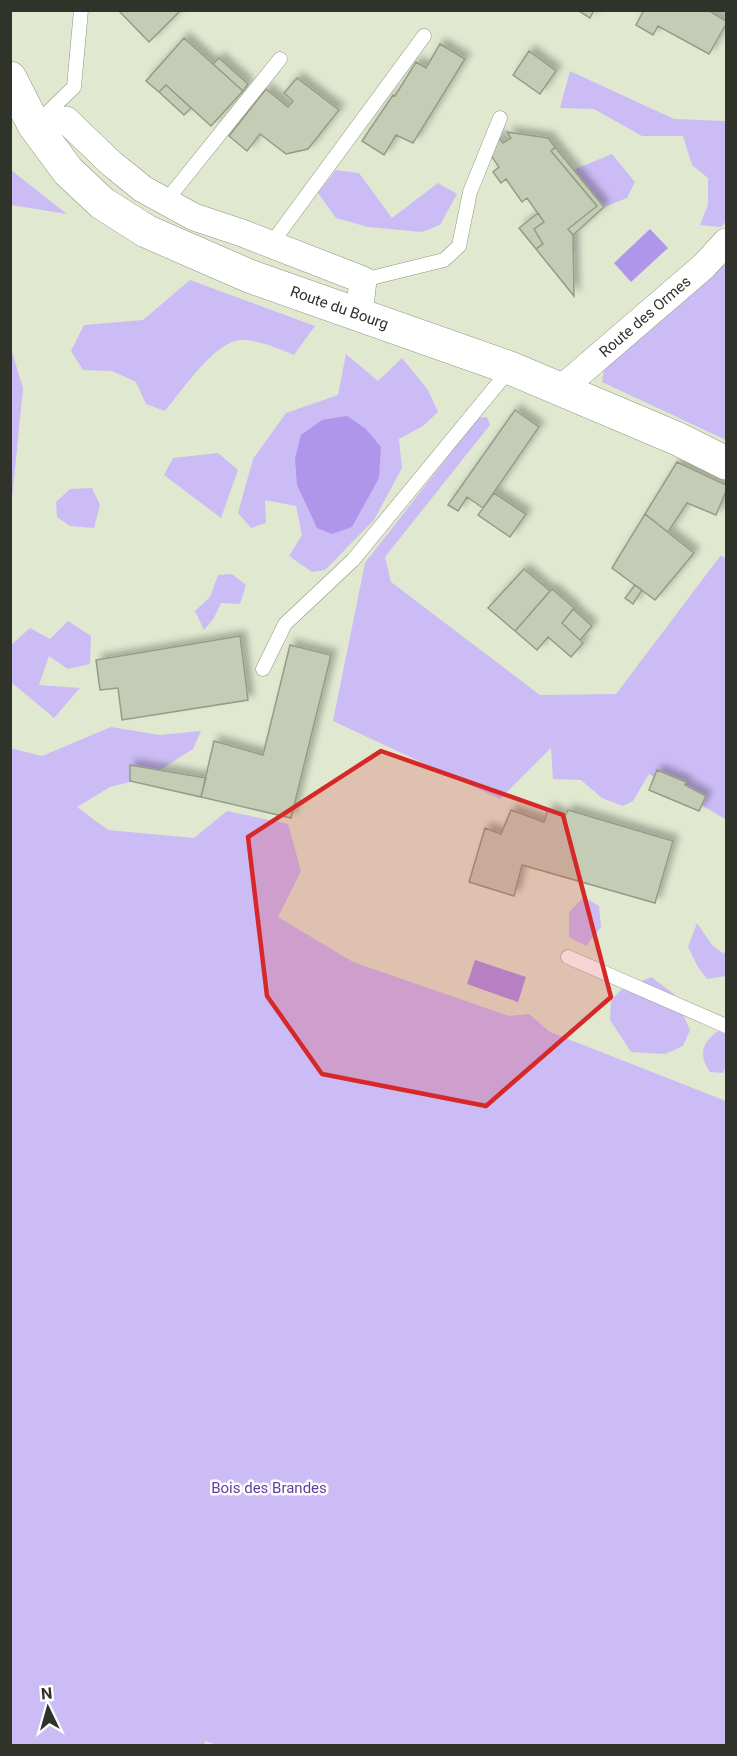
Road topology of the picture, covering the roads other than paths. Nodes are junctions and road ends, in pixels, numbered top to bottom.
1 (81, 10) edge
2 (424, 36) dead end
3 (280, 59) dead end
4 (10, 78) edge
5 (500, 118) dead end
6 (34, 125) junction
7 (166, 201) junction
8 (726, 242) edge
9 (271, 244) junction
10 (363, 280) junction
11 (359, 316) junction
12 (510, 368) junction
13 (561, 389) junction
14 (726, 463) edge
15 (263, 669) dead end
16 (568, 957) dead end
17 (726, 1026) edge

1 - 6 lane
2 - 9 lane
3 - 7 lane
4 - 6 street, Route du Bourg
5 - 10 lane
6 - 7 street
6 - 11 street, Route du Bourg
7 - 9 street
8 - 13 street, Route des Ormes
9 - 10 street
10 - 11 street
11 - 12 street, Route du Bourg
12 - 13 street, Route du Bourg
12 - 15 lane
13 - 14 street, Route du Bourg
16 - 17 lane

